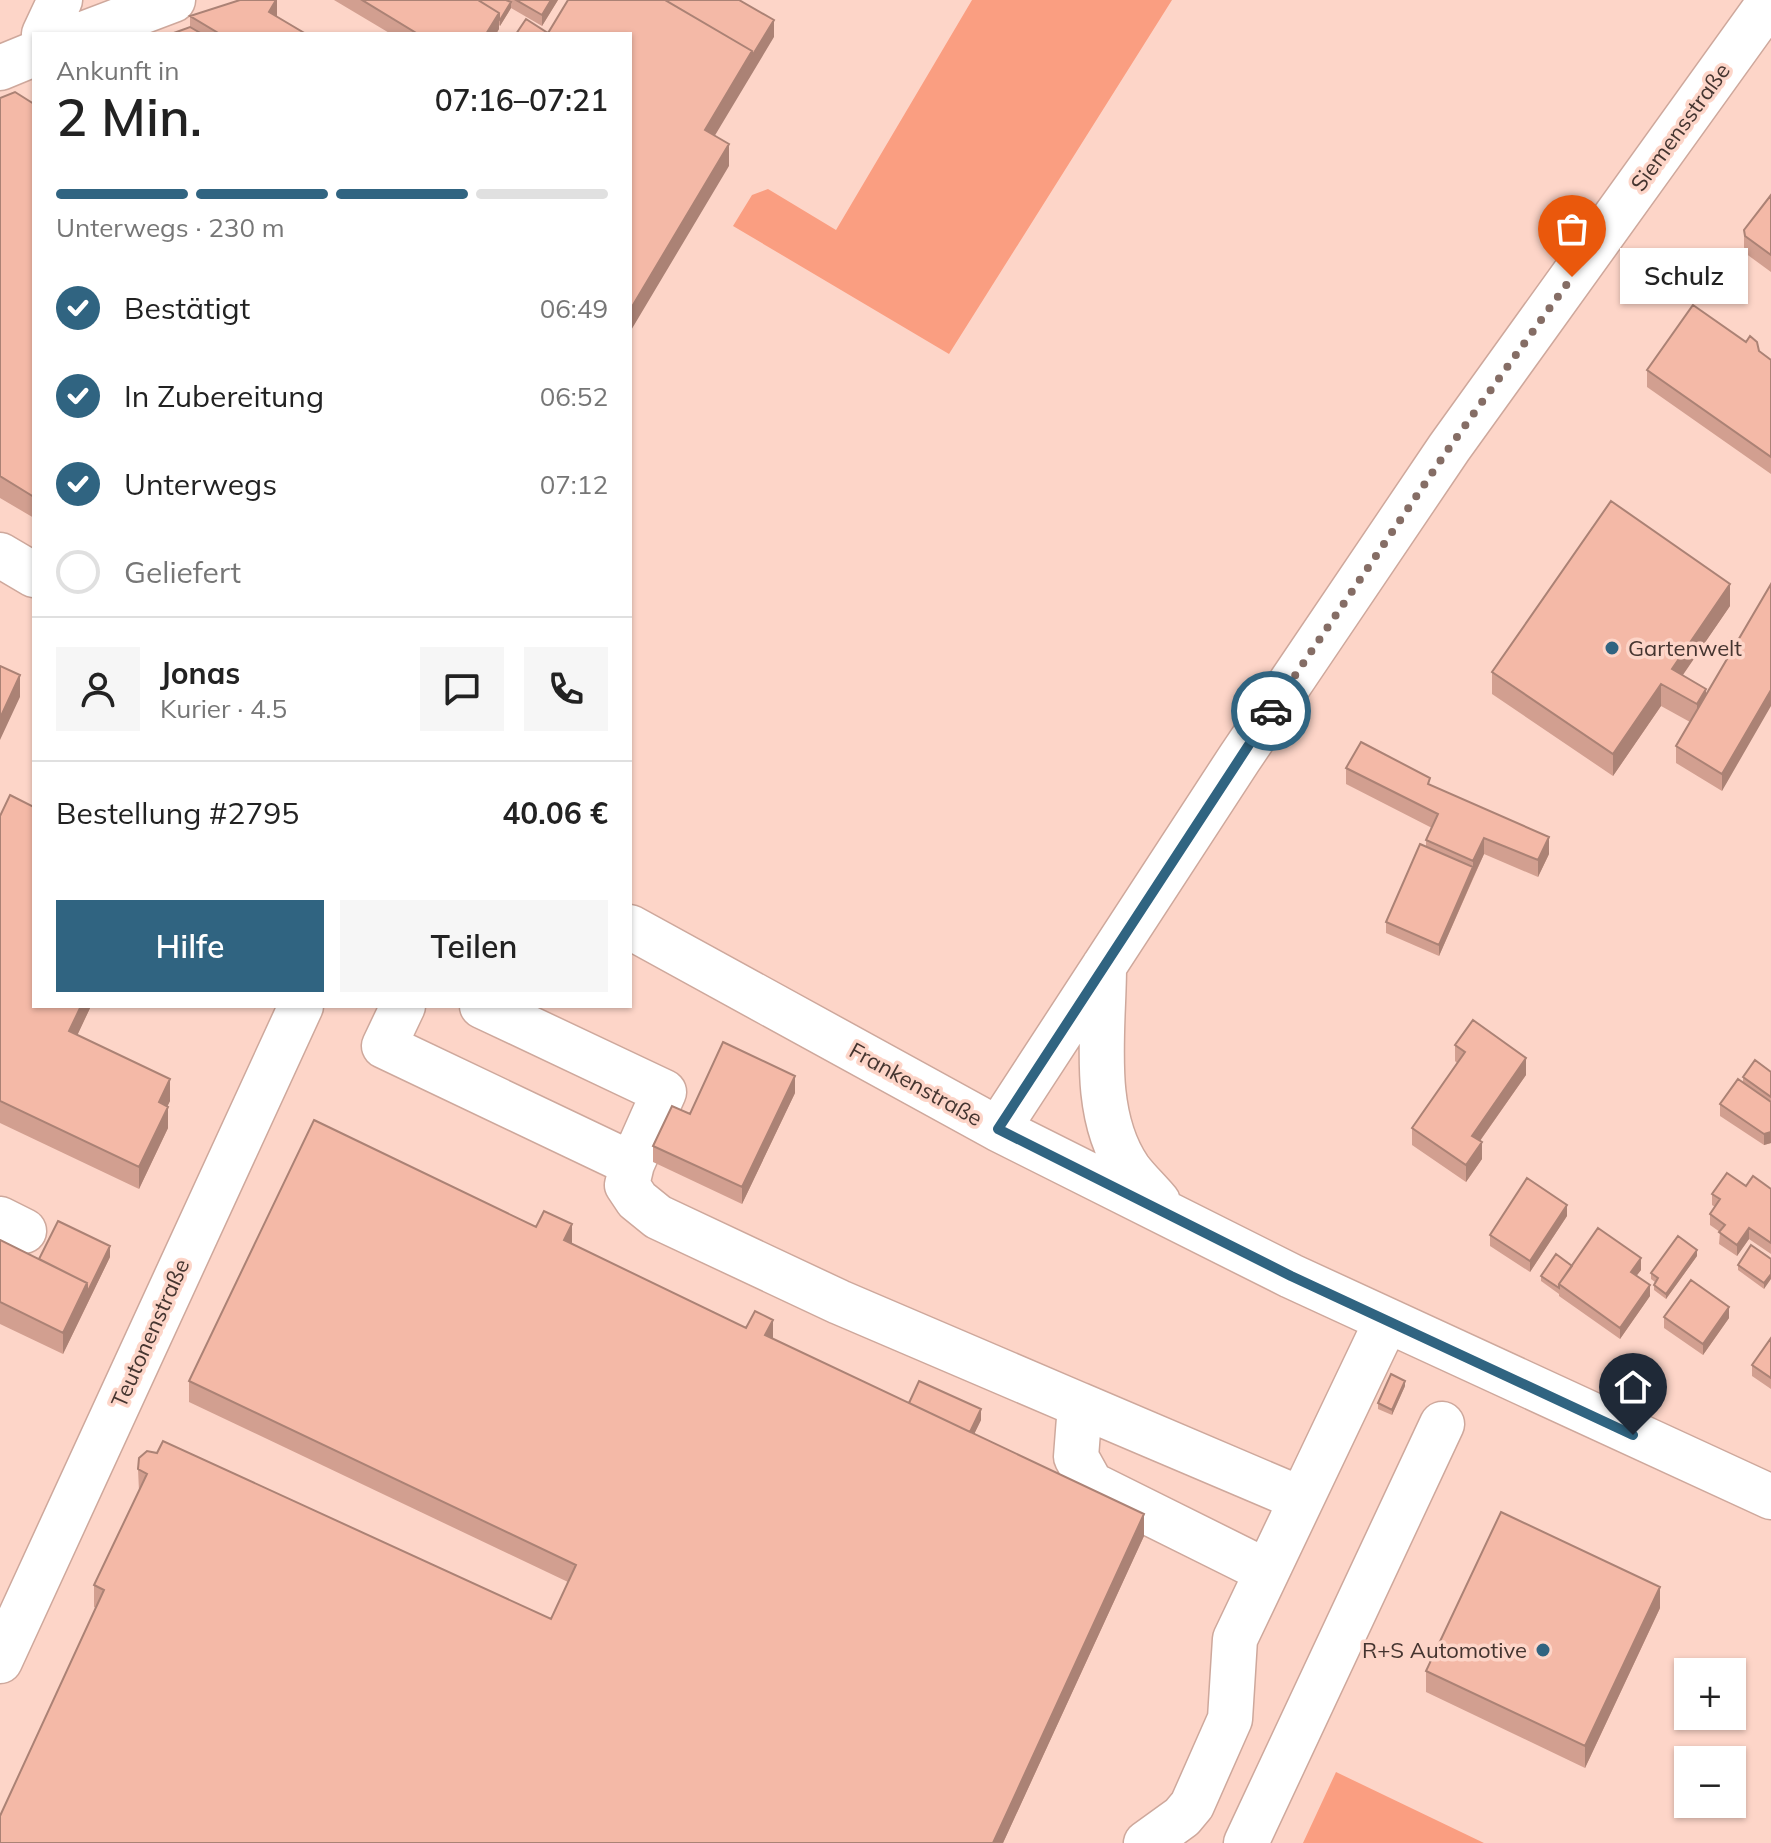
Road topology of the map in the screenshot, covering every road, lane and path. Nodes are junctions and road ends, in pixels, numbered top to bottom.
1 (60, 0) edge
2 (1771, 0) edge
3 (158, 3) edge
4 (45, 32) edge
5 (88, 32) edge
6 (32, 55) edge
7 (0, 68) edge
8 (0, 555) edge
9 (32, 574) edge
10 (632, 928) edge
11 (1104, 966) junction
12 (300, 1008) edge
13 (402, 1008) edge
14 (486, 1008) edge
15 (998, 1129) junction
16 (632, 1164) junction
17 (1170, 1215) junction
18 (1386, 1322) junction
19 (1080, 1405) junction
20 (1442, 1424) dead end
21 (1771, 1497) edge
22 (1301, 1499) junction
23 (1266, 1571) junction
24 (0, 1661) edge
25 (1146, 1843) edge
26 (1246, 1843) edge

1 - 4 street
2 - 11 street, Siemensstraße
3 - 5 street
6 - 7 street
8 - 9 street
10 - 15 street, Frankenstraße
11 - 15 street, Siemensstraße
11 - 17 street
12 - 24 street, Teutonenstraße
13 - 16 street
14 - 16 street
15 - 17 street, Frankenstraße
16 - 19 street
17 - 18 street, Frankenstraße
18 - 21 street, Frankenstraße
18 - 22 street
19 - 22 street
19 - 23 street
20 - 26 street
22 - 23 street
23 - 25 street

